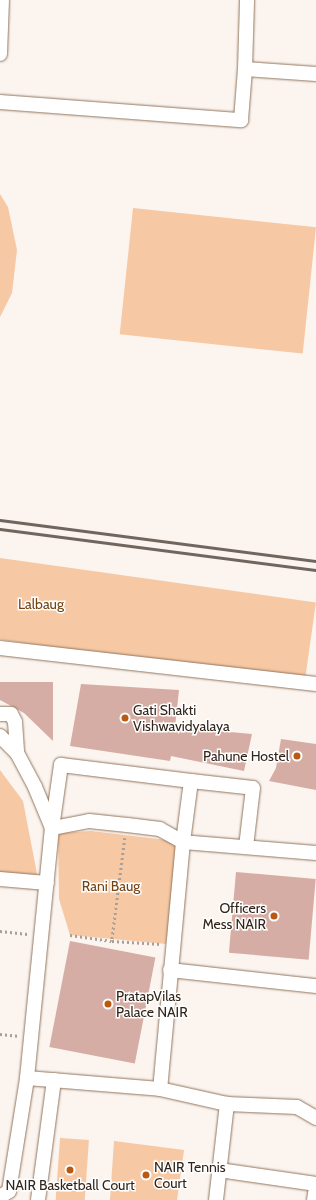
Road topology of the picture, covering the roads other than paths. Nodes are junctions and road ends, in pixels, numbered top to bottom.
1 (2, 0) edge
2 (247, 0) edge
3 (0, 46) edge
4 (0, 54) edge
5 (245, 69) junction
6 (316, 74) edge
7 (0, 102) edge
8 (0, 642) edge
9 (0, 648) edge
10 (87, 658) junction
11 (316, 684) edge
12 (0, 714) edge
13 (0, 736) edge
14 (18, 753) junction
15 (191, 781) junction
16 (52, 828) junction
17 (182, 842) junction
18 (246, 847) junction
19 (316, 853) edge
20 (0, 879) edge
21 (47, 883) junction
22 (170, 970) junction
23 (316, 986) edge
24 (27, 1078) junction
25 (54, 1080) junction
26 (160, 1089) junction
27 (227, 1104) junction
28 (316, 1118) edge
29 (219, 1170) junction
30 (316, 1184) edge
31 (316, 1187) edge
32 (0, 1197) edge
33 (38, 1200) edge
34 (216, 1200) edge
35 (314, 1200) edge

1 - 3 street
2 - 5 street
3 - 4 street
5 - 6 street
5 - 7 street
8 - 10 street
9 - 10 street
10 - 11 street
12 - 14 street
13 - 14 street
14 - 16 street
15 - 16 street
15 - 17 street
15 - 18 street
16 - 17 street
16 - 21 street
17 - 18 street
17 - 22 street
18 - 19 street
20 - 21 street
21 - 24 street
22 - 23 street
22 - 26 street
24 - 25 street
24 - 32 street
25 - 26 street
25 - 33 street
26 - 27 street
27 - 28 street
27 - 29 street
29 - 30 street
29 - 34 street
31 - 35 street

